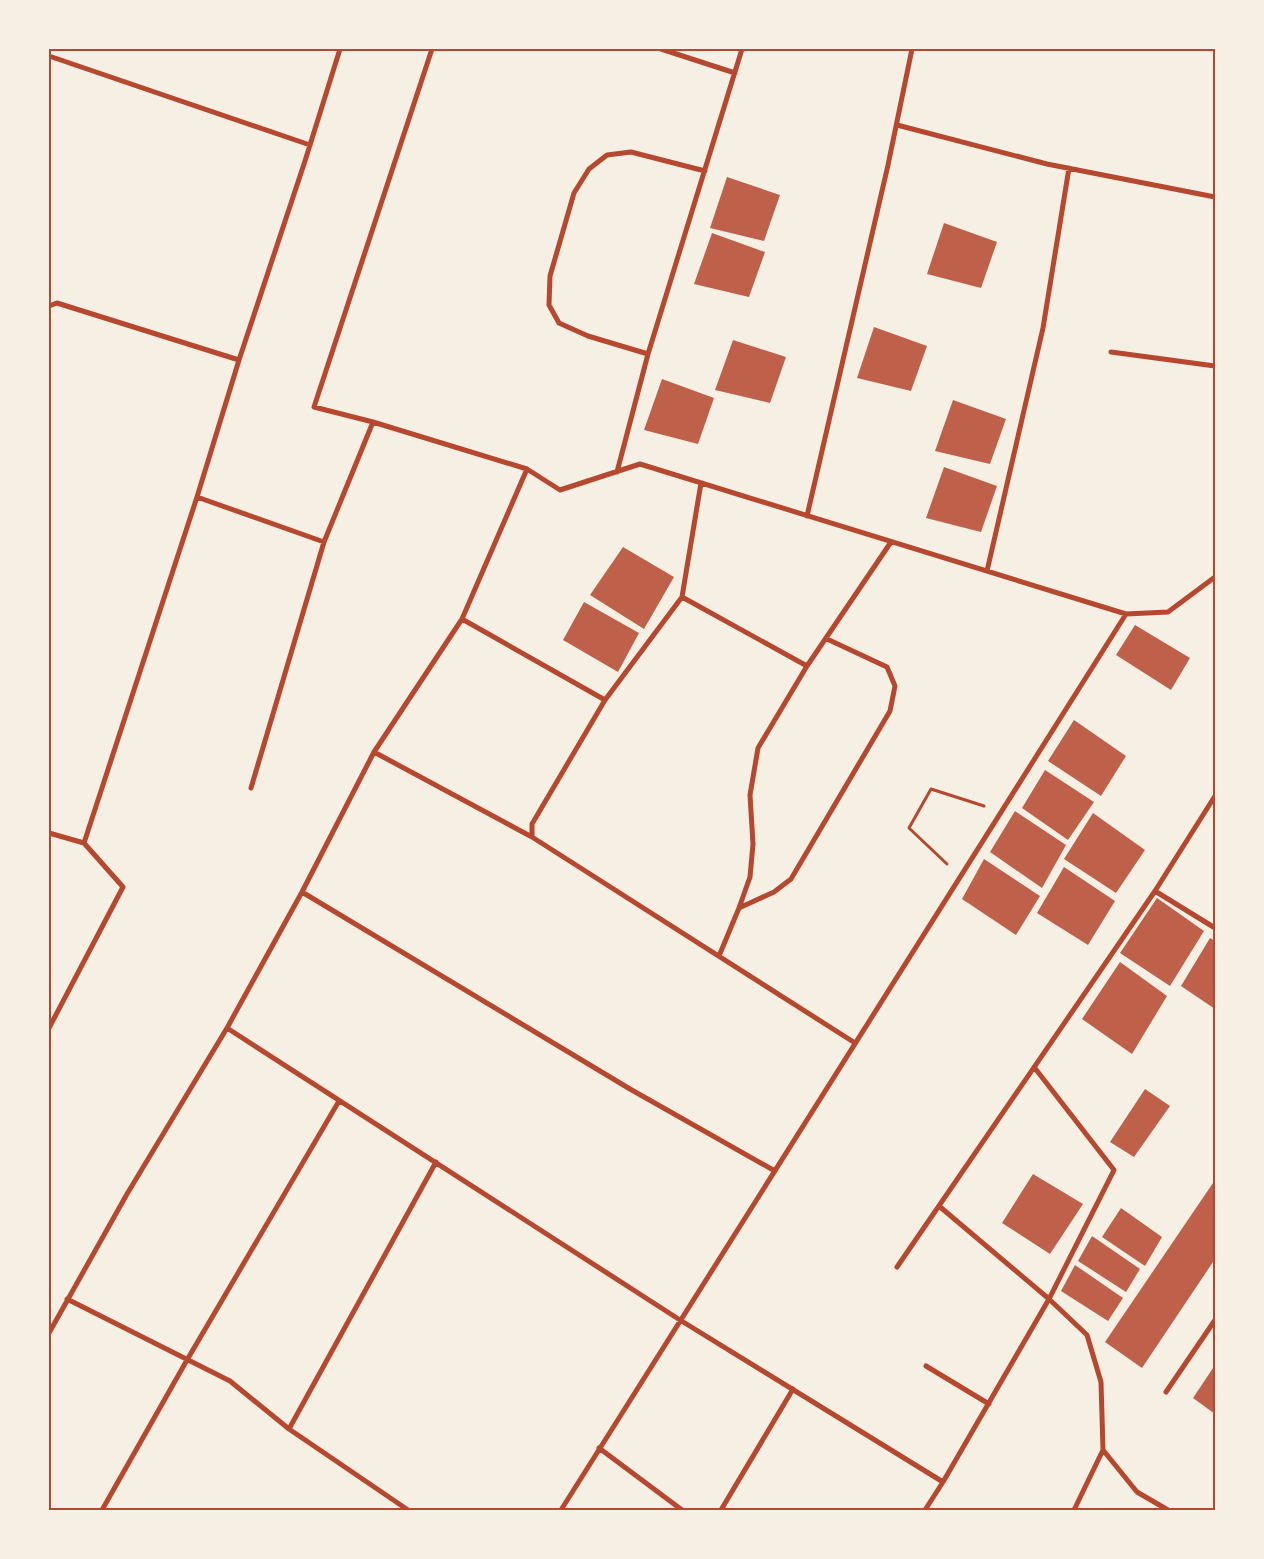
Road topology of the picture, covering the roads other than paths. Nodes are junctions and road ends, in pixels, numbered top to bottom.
1 (340, 49) edge
2 (432, 49) edge
3 (661, 49) edge
4 (742, 49) edge
5 (912, 49) edge
6 (49, 56) edge
7 (735, 73) junction
8 (897, 125) junction
9 (310, 145) junction
10 (1069, 168) junction
11 (705, 171) junction
12 (1215, 196) edge
13 (49, 306) edge
14 (1111, 352) dead end
15 (648, 354) junction
16 (239, 360) junction
17 (1215, 366) edge
18 (373, 422) junction
19 (527, 469) junction
20 (617, 472) junction
21 (701, 483) junction
22 (197, 497) junction
23 (807, 516) junction
24 (324, 542) junction
25 (892, 542) junction
26 (987, 571) junction
27 (1215, 577) edge
28 (682, 596) junction
29 (1126, 614) junction
30 (462, 619) junction
31 (826, 639) junction
32 (807, 666) junction
33 (605, 700) junction
34 (374, 752) junction
35 (251, 788) dead end
36 (1215, 796) edge
37 (49, 833) edge
38 (532, 837) junction
39 (84, 843) junction
40 (1155, 891) junction
41 (302, 892) junction
42 (739, 908) junction
43 (1215, 928) edge
44 (719, 956) junction
45 (49, 1028) edge
46 (227, 1028) junction
47 (855, 1043) junction
48 (1034, 1067) junction
49 (339, 1101) junction
50 (436, 1162) junction
51 (774, 1171) junction
52 (939, 1206) junction
53 (898, 1267) dead end
54 (67, 1299) junction
55 (1049, 1299) junction
56 (680, 1320) junction
57 (1215, 1320) edge
58 (49, 1333) edge
59 (187, 1360) junction
60 (926, 1366) dead end
61 (792, 1389) junction
62 (1166, 1392) dead end
63 (989, 1404) junction
64 (289, 1429) junction
65 (599, 1448) junction
66 (1103, 1450) junction
67 (943, 1482) junction
68 (102, 1510) edge
69 (408, 1510) edge
70 (562, 1510) edge
71 (682, 1510) edge
72 (721, 1510) edge
73 (925, 1510) edge
74 (1074, 1510) edge
75 (1168, 1510) edge

1 - 9 street
2 - 18 street
3 - 7 street
4 - 7 street
5 - 8 street
6 - 9 street
7 - 11 street
8 - 10 street
8 - 23 street
9 - 16 street
10 - 12 street
10 - 26 street
11 - 15 street
11 - 15 street
13 - 16 street
14 - 17 street
15 - 20 street
16 - 22 street
18 - 19 street
18 - 24 street
19 - 20 street
19 - 30 street
20 - 21 street
21 - 23 street
21 - 28 street
22 - 24 street
22 - 39 street
23 - 25 street
24 - 35 street
25 - 26 street
25 - 31 street
26 - 29 street
27 - 29 street
28 - 32 street
28 - 33 street
29 - 47 street
30 - 33 street
30 - 34 street
31 - 32 street
31 - 42 street
32 - 42 street
33 - 38 street
34 - 38 street
34 - 41 street
36 - 40 street
37 - 39 street
38 - 44 street
39 - 45 street
40 - 43 street
40 - 48 street
41 - 46 street
41 - 51 street
42 - 44 street
44 - 47 street
46 - 49 street
46 - 54 street
47 - 51 street
48 - 52 street
48 - 55 street
49 - 50 street
49 - 59 street
50 - 56 street
50 - 64 street
51 - 56 street
52 - 53 street
52 - 55 street
54 - 58 street
54 - 59 street
55 - 63 street
55 - 66 street
56 - 61 street
56 - 65 street
57 - 62 street
59 - 64 street
59 - 68 street
60 - 63 street
61 - 67 street
61 - 72 street
63 - 67 street
64 - 69 street
65 - 70 street
65 - 71 street
66 - 74 street
66 - 75 street
67 - 73 street

